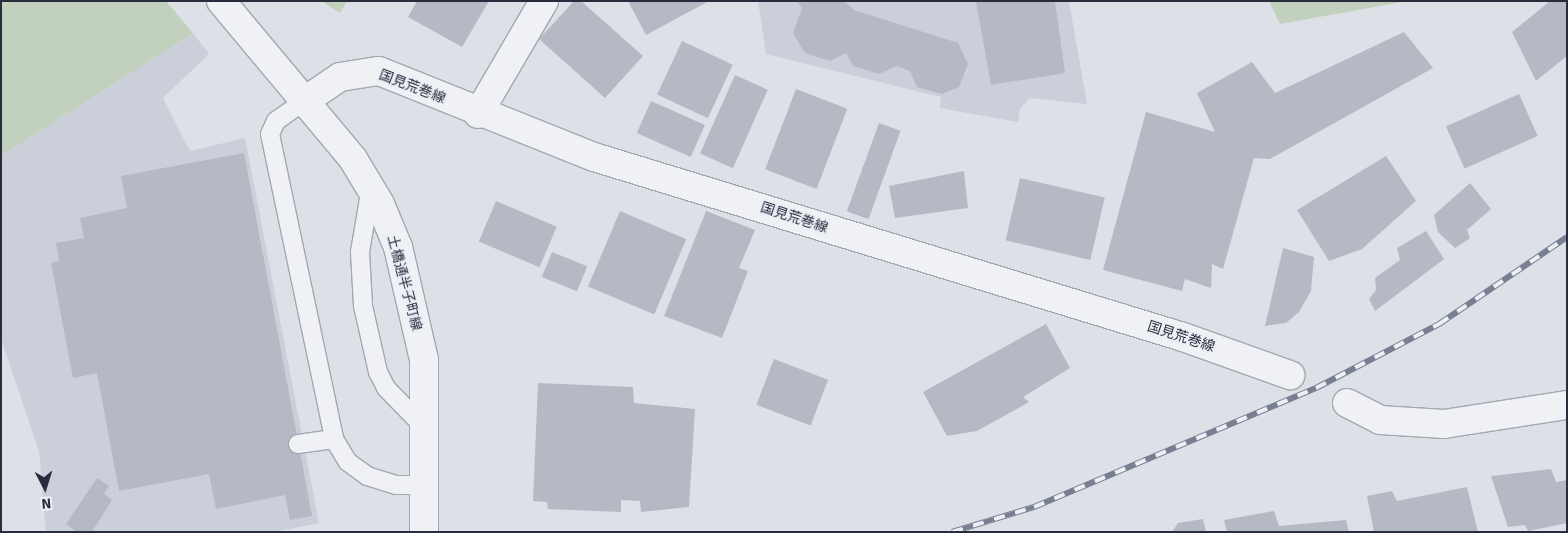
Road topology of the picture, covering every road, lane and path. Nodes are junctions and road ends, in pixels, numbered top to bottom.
1 (221, 1) edge
2 (544, 1) edge
3 (306, 100) junction
4 (478, 114) junction
5 (371, 187) junction
6 (1290, 375) dead end
7 (1347, 403) dead end
8 (1567, 405) edge
9 (427, 430) junction
10 (334, 439) junction
11 (298, 444) dead end
12 (425, 484) junction
13 (424, 532) edge

1 - 3 street, 土橋通半子町線
2 - 4 street
3 - 4 street, 国見荒巻線
3 - 5 street, 土橋通半子町線
3 - 10 lane
4 - 6 street, 国見荒巻線
5 - 9 street, 土橋通半子町線
5 - 9 lane
7 - 8 street
9 - 12 street, 土橋通半子町線
10 - 11 lane
10 - 12 lane
12 - 13 street, 土橋通半子町線

